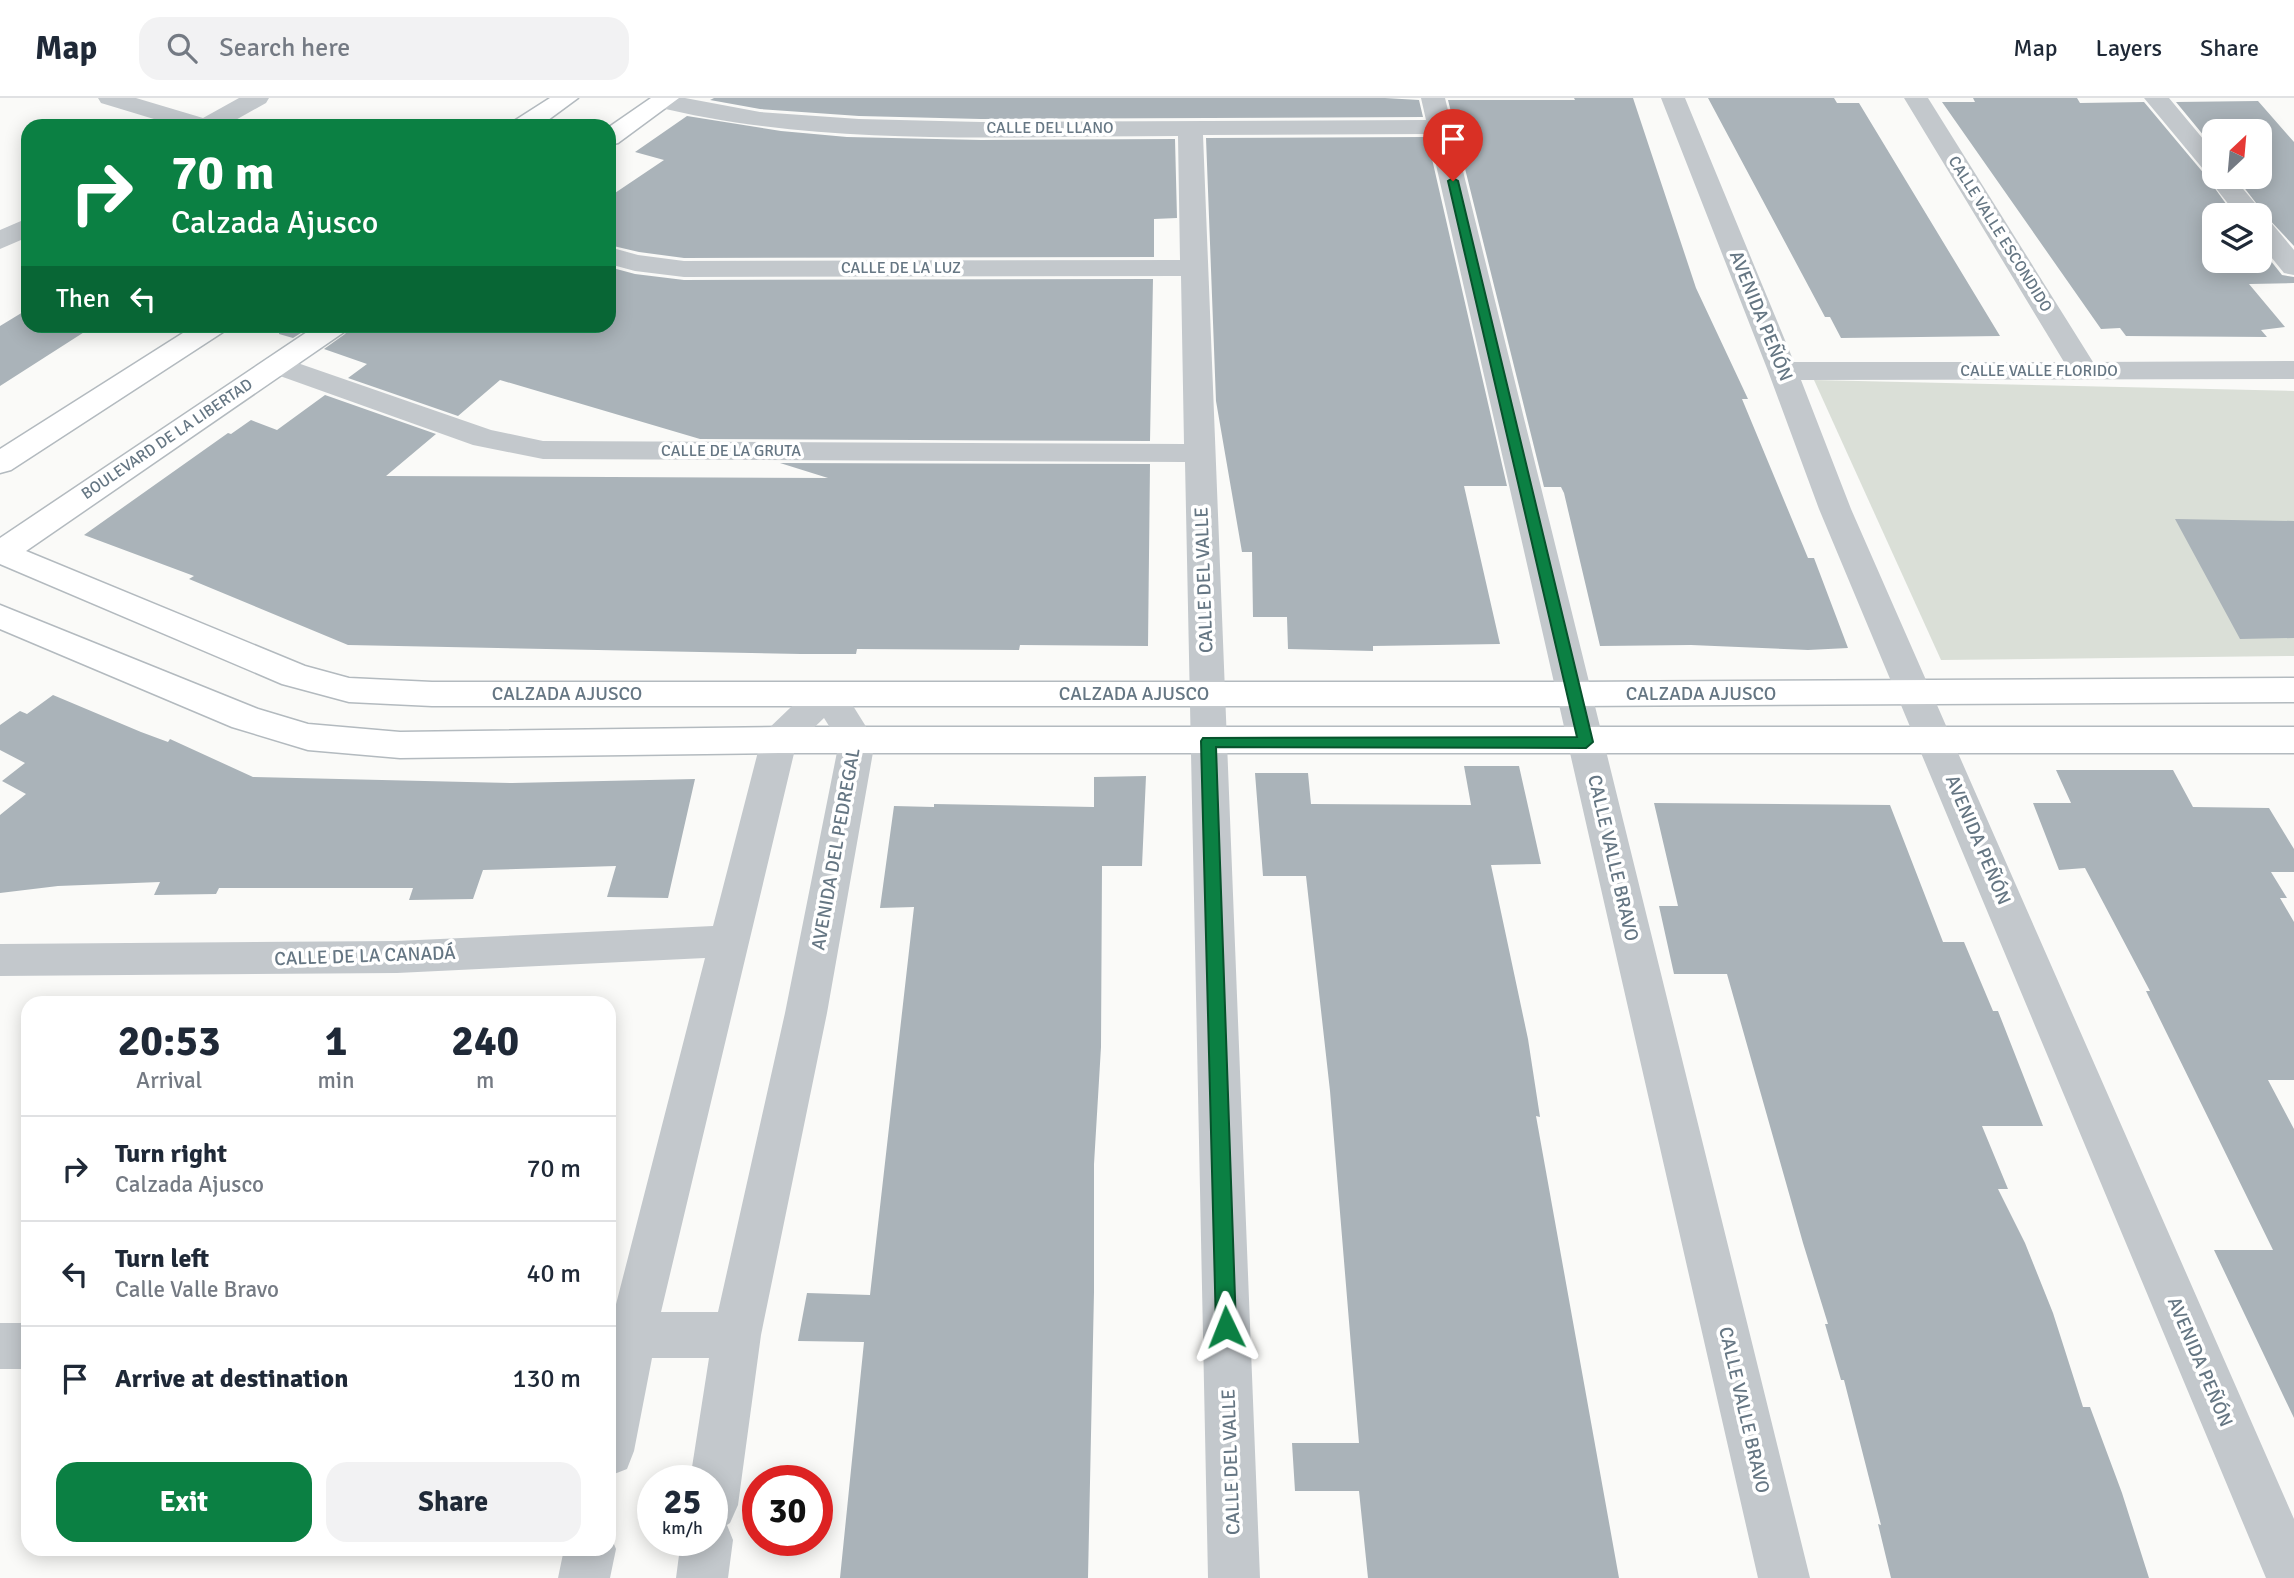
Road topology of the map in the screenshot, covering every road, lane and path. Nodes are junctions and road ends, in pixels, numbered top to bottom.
1 (110, 98) edge
2 (257, 98) edge
3 (566, 98) edge
4 (1673, 98) edge
5 (1916, 98) edge
6 (2156, 98) edge
7 (665, 100) edge
8 (1437, 112) edge
9 (181, 119) edge
10 (218, 119) edge
11 (534, 119) edge
12 (1190, 128) junction
13 (616, 133) edge
14 (2202, 154) edge
15 (2230, 189) edge
16 (2241, 203) edge
17 (21, 230) edge
18 (0, 241) edge
19 (2272, 241) edge
20 (616, 257) edge
21 (2294, 267) edge
22 (1194, 268) junction
23 (202, 333) edge
24 (324, 333) edge
25 (276, 365) junction
26 (2084, 370) junction
27 (2294, 370) edge
28 (1783, 371) junction
29 (1200, 453) junction
30 (0, 463) edge
31 (0, 552) edge
32 (0, 616) edge
33 (2294, 690) edge
34 (1914, 692) junction
35 (1207, 694) junction
36 (1575, 694) junction
37 (827, 695) junction
38 (779, 740) junction
39 (2294, 740) edge
40 (858, 741) junction
41 (1209, 741) junction
42 (1935, 741) junction
43 (1586, 742) junction
44 (729, 941) junction
45 (0, 960) edge
46 (620, 1335) edge
47 (737, 1335) junction
48 (0, 1346) edge
49 (21, 1346) edge
50 (616, 1377) edge
51 (718, 1465) edge
52 (589, 1556) edge
53 (705, 1556) edge
54 (584, 1578) edge
55 (702, 1578) edge
56 (1234, 1578) edge
57 (1784, 1578) edge
58 (2292, 1578) edge

1 - 9 street
2 - 10 street
3 - 11 street
4 - 28 street, AVENIDA PEÑÓN
5 - 26 street, CALLE VALLE ESCONDIDO
6 - 14 street
7 - 12 street, CALLE DEL LLANO
7 - 13 street
8 - 12 street, CALLE DEL LLANO
8 - 36 street, CALLE VALLE BRAVO
12 - 22 street, CALLE DEL VALLE
15 - 16 street
17 - 18 street
19 - 21 street
20 - 22 street, CALLE DE LA LUZ
22 - 29 street, CALLE DEL VALLE
23 - 30 street
24 - 25 street, BOULEVARD DE LA LIBERTAD
25 - 29 street, CALLE DE LA GRUTA
25 - 31 street, BOULEVARD DE LA LIBERTAD
26 - 27 street, CALLE VALLE FLORIDO
26 - 28 street, CALLE VALLE FLORIDO
28 - 34 street, AVENIDA PEÑÓN
29 - 35 street, CALLE DEL VALLE
31 - 37 street, CALZADA AJUSCO
32 - 38 street
33 - 34 street, CALZADA AJUSCO
34 - 36 street, CALZADA AJUSCO
34 - 42 street, AVENIDA PEÑÓN
35 - 36 street, CALZADA AJUSCO
35 - 37 street, CALZADA AJUSCO
35 - 41 street, CALLE DEL VALLE
36 - 43 street, CALLE VALLE BRAVO
37 - 38 street
37 - 40 street, AVENIDA DEL PEDREGAL
38 - 40 street
38 - 44 street
39 - 42 street
40 - 41 street
40 - 47 street, AVENIDA DEL PEDREGAL
41 - 43 street
41 - 56 street, CALLE DEL VALLE
42 - 43 street
42 - 58 street, AVENIDA PEÑÓN
43 - 57 street, CALLE VALLE BRAVO
44 - 45 street, CALLE DE LA CANADÁ
44 - 46 street
46 - 47 street
46 - 50 street
47 - 51 street, AVENIDA DEL PEDREGAL
48 - 49 street
52 - 54 street
53 - 55 street

